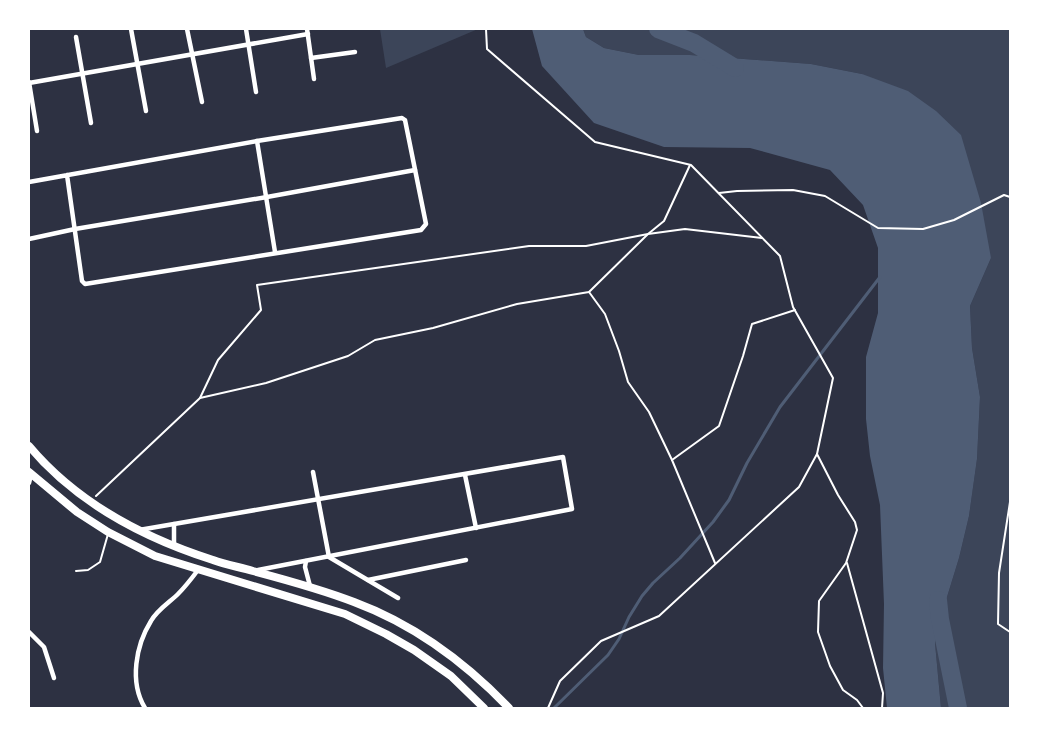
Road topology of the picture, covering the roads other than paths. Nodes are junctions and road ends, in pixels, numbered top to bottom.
1 (131, 29) edge
2 (188, 29) edge
3 (246, 29) edge
4 (307, 32) edge
5 (76, 37) dead end
6 (249, 44) junction
7 (355, 52) dead end
8 (193, 54) junction
9 (311, 58) junction
10 (138, 64) junction
11 (83, 74) junction
12 (314, 79) dead end
13 (29, 83) edge
14 (256, 92) dead end
15 (202, 102) dead end
16 (146, 111) dead end
17 (91, 123) dead end
18 (37, 131) dead end
19 (257, 141) junction
20 (416, 170) junction
21 (67, 175) junction
22 (29, 182) edge
23 (266, 198) junction
24 (75, 229) junction
25 (29, 239) edge
26 (275, 252) junction
27 (29, 446) edge
28 (313, 472) dead end
29 (465, 475) junction
30 (29, 477) edge
31 (318, 498) junction
32 (174, 524) junction
33 (476, 528) junction
34 (137, 530) junction
35 (108, 532) junction
36 (174, 546) junction
37 (329, 556) junction
38 (466, 560) dead end
39 (306, 561) junction
40 (198, 570) junction
41 (76, 571) dead end
42 (254, 571) junction
43 (368, 580) junction
44 (310, 587) junction
45 (398, 598) dead end
46 (29, 632) edge
47 (54, 678) dead end
48 (145, 708) edge
49 (484, 708) edge
50 (509, 708) edge

1 - 10 street
2 - 8 street
3 - 6 street
4 - 6 street
4 - 9 street
5 - 11 street
6 - 8 street
6 - 14 street
7 - 9 street
8 - 10 street
8 - 15 street
9 - 12 street
10 - 11 street
10 - 16 street
11 - 13 street
11 - 17 street
13 - 18 street
19 - 20 street
19 - 21 street
19 - 23 street
20 - 23 street
20 - 26 street
21 - 22 street
21 - 24 street
23 - 24 street
23 - 26 street
24 - 25 street
24 - 26 street
27 - 34 highway
28 - 31 street
29 - 31 street
29 - 33 street
29 - 33 street
30 - 35 highway
31 - 32 street
31 - 37 street
32 - 34 street
32 - 36 street
33 - 37 street
34 - 36 highway
35 - 40 highway
35 - 41 lane
36 - 42 highway
37 - 39 street
37 - 43 street
38 - 43 street
39 - 42 street
39 - 44 street
40 - 48 street
40 - 49 highway
42 - 44 highway
43 - 45 street
44 - 50 highway
46 - 47 street

